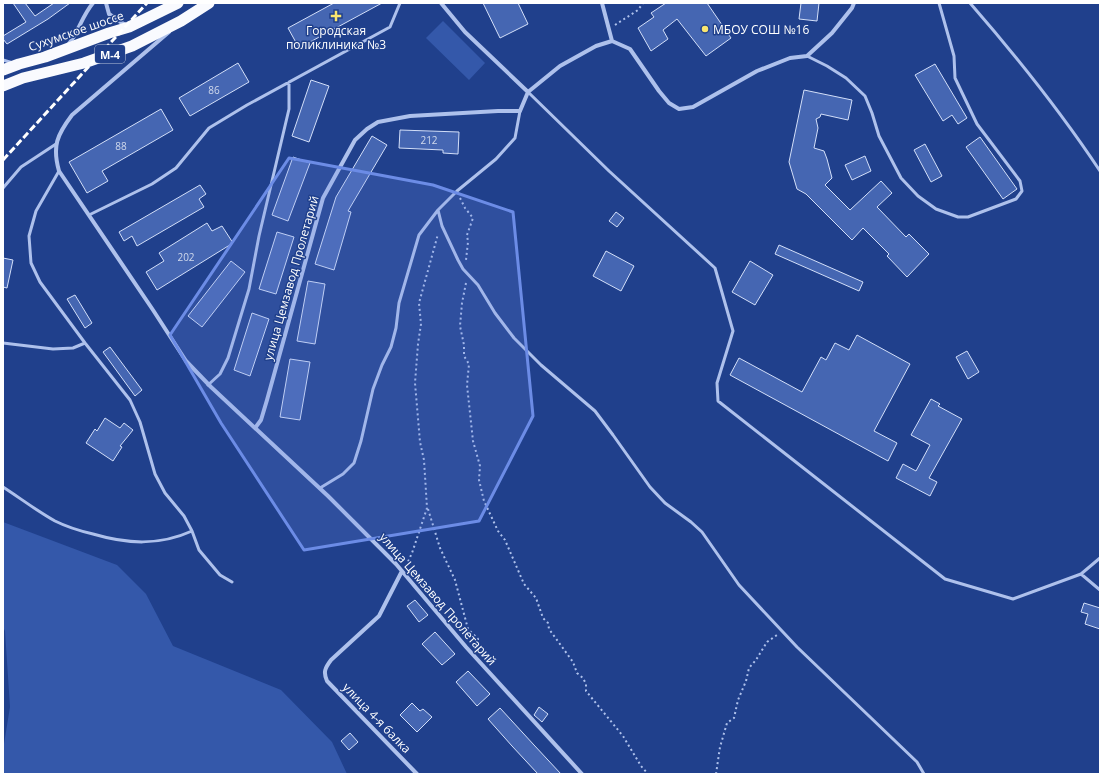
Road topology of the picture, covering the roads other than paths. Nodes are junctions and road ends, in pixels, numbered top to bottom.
1 (93, 3) edge
2 (106, 3) edge
3 (178, 3) edge
4 (209, 3) edge
5 (400, 3) edge
6 (441, 3) edge
7 (602, 3) edge
8 (854, 3) edge
9 (939, 3) edge
10 (970, 3) edge
11 (181, 21) junction
12 (129, 27) junction
13 (612, 41) junction
14 (59, 52) junction
15 (807, 56) junction
16 (3, 60) edge
17 (18, 64) junction
18 (3, 70) edge
19 (289, 82) junction
20 (3, 86) edge
21 (528, 92) junction
22 (520, 112) junction
23 (56, 144) junction
24 (59, 171) junction
25 (1100, 171) edge
26 (3, 188) edge
27 (438, 210) junction
28 (88, 215) junction
29 (3, 343) edge
30 (85, 343) junction
31 (208, 385) junction
32 (255, 428) junction
33 (3, 488) edge
34 (320, 488) junction
35 (192, 531) junction
36 (1100, 558) edge
37 (402, 571) junction
38 (1081, 574) junction
39 (232, 582) dead end
40 (1100, 590) edge
41 (417, 774) edge
42 (582, 774) edge
43 (924, 774) edge

1 - 14 street
2 - 12 street
3 - 12 highway, Сухумское шоссе / М-4
4 - 11 highway, М-4
5 - 19 lane
6 - 21 street
7 - 13 street
8 - 15 street
9 - 15 lane
10 - 25 lane
11 - 20 highway, М-4
11 - 23 street
12 - 14 highway, Сухумское шоссе / М-4
13 - 15 street
13 - 21 street
14 - 17 highway, Сухумское шоссе / М-4
16 - 17 lane
17 - 18 highway, Сухумское шоссе / М-4
19 - 28 lane
19 - 31 lane
21 - 22 street
21 - 38 lane
22 - 27 lane
22 - 32 street, улица Цемзавод Пролетарий
23 - 24 street, улица Цемзавод Пролетарий
23 - 26 lane
24 - 28 street, улица Цемзавод Пролетарий
24 - 30 lane
27 - 34 lane
27 - 43 lane
28 - 31 street, улица Цемзавод Пролетарий
29 - 30 lane
30 - 35 lane
31 - 32 street, улица Цемзавод Пролетарий
32 - 34 street, улица Цемзавод Пролетарий
33 - 35 lane
34 - 37 street, улица Цемзавод Пролетарий
35 - 39 lane
36 - 38 lane
37 - 41 street, улица 4-я балка
37 - 42 street, улица Цемзавод Пролетарий
38 - 40 lane

